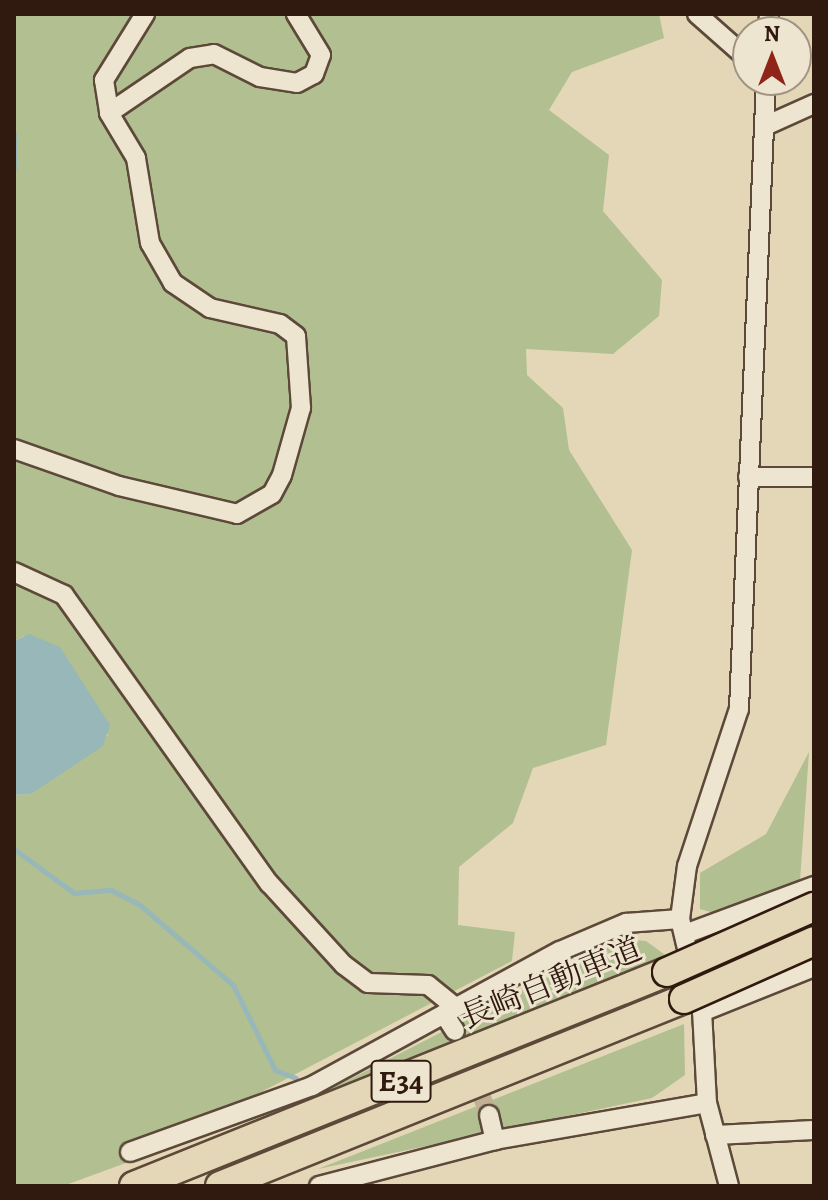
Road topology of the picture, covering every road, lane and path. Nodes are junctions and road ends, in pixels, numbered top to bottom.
1 (145, 14) edge
2 (296, 14) edge
3 (697, 14) edge
4 (732, 45) edge
5 (766, 96) edge
6 (814, 104) edge
7 (109, 113) junction
8 (765, 126) junction
9 (14, 449) edge
10 (748, 477) junction
11 (814, 477) edge
12 (14, 572) edge
13 (814, 893) edge
14 (682, 927) junction
15 (814, 941) edge
16 (814, 967) edge
17 (693, 1005) junction
18 (449, 1010) junction
19 (455, 1031) tunnel mouth
20 (707, 1103) junction
21 (814, 1110) edge
22 (489, 1115) tunnel mouth
23 (814, 1131) edge
24 (715, 1135) junction
25 (495, 1140) junction
26 (130, 1152) dead end
27 (134, 1186) edge
28 (220, 1186) edge
29 (319, 1186) edge
30 (729, 1186) edge

1 - 7 street
2 - 7 street
3 - 4 street
5 - 8 street
6 - 8 street
7 - 9 street
8 - 10 street
10 - 11 street
10 - 14 street
12 - 18 street
13 - 14 street
13 - 27 highway, 長崎自動車道 / E34, bridge
14 - 17 street
14 - 18 street
15 - 17 highway, 長崎自動車道 / E34, bridge
16 - 17 street
17 - 20 street
17 - 28 highway, 長崎自動車道 / E34
18 - 19 street
18 - 26 street
20 - 24 street
20 - 25 street
21 - 23 street
22 - 25 street
23 - 24 street
24 - 30 street
25 - 29 street

